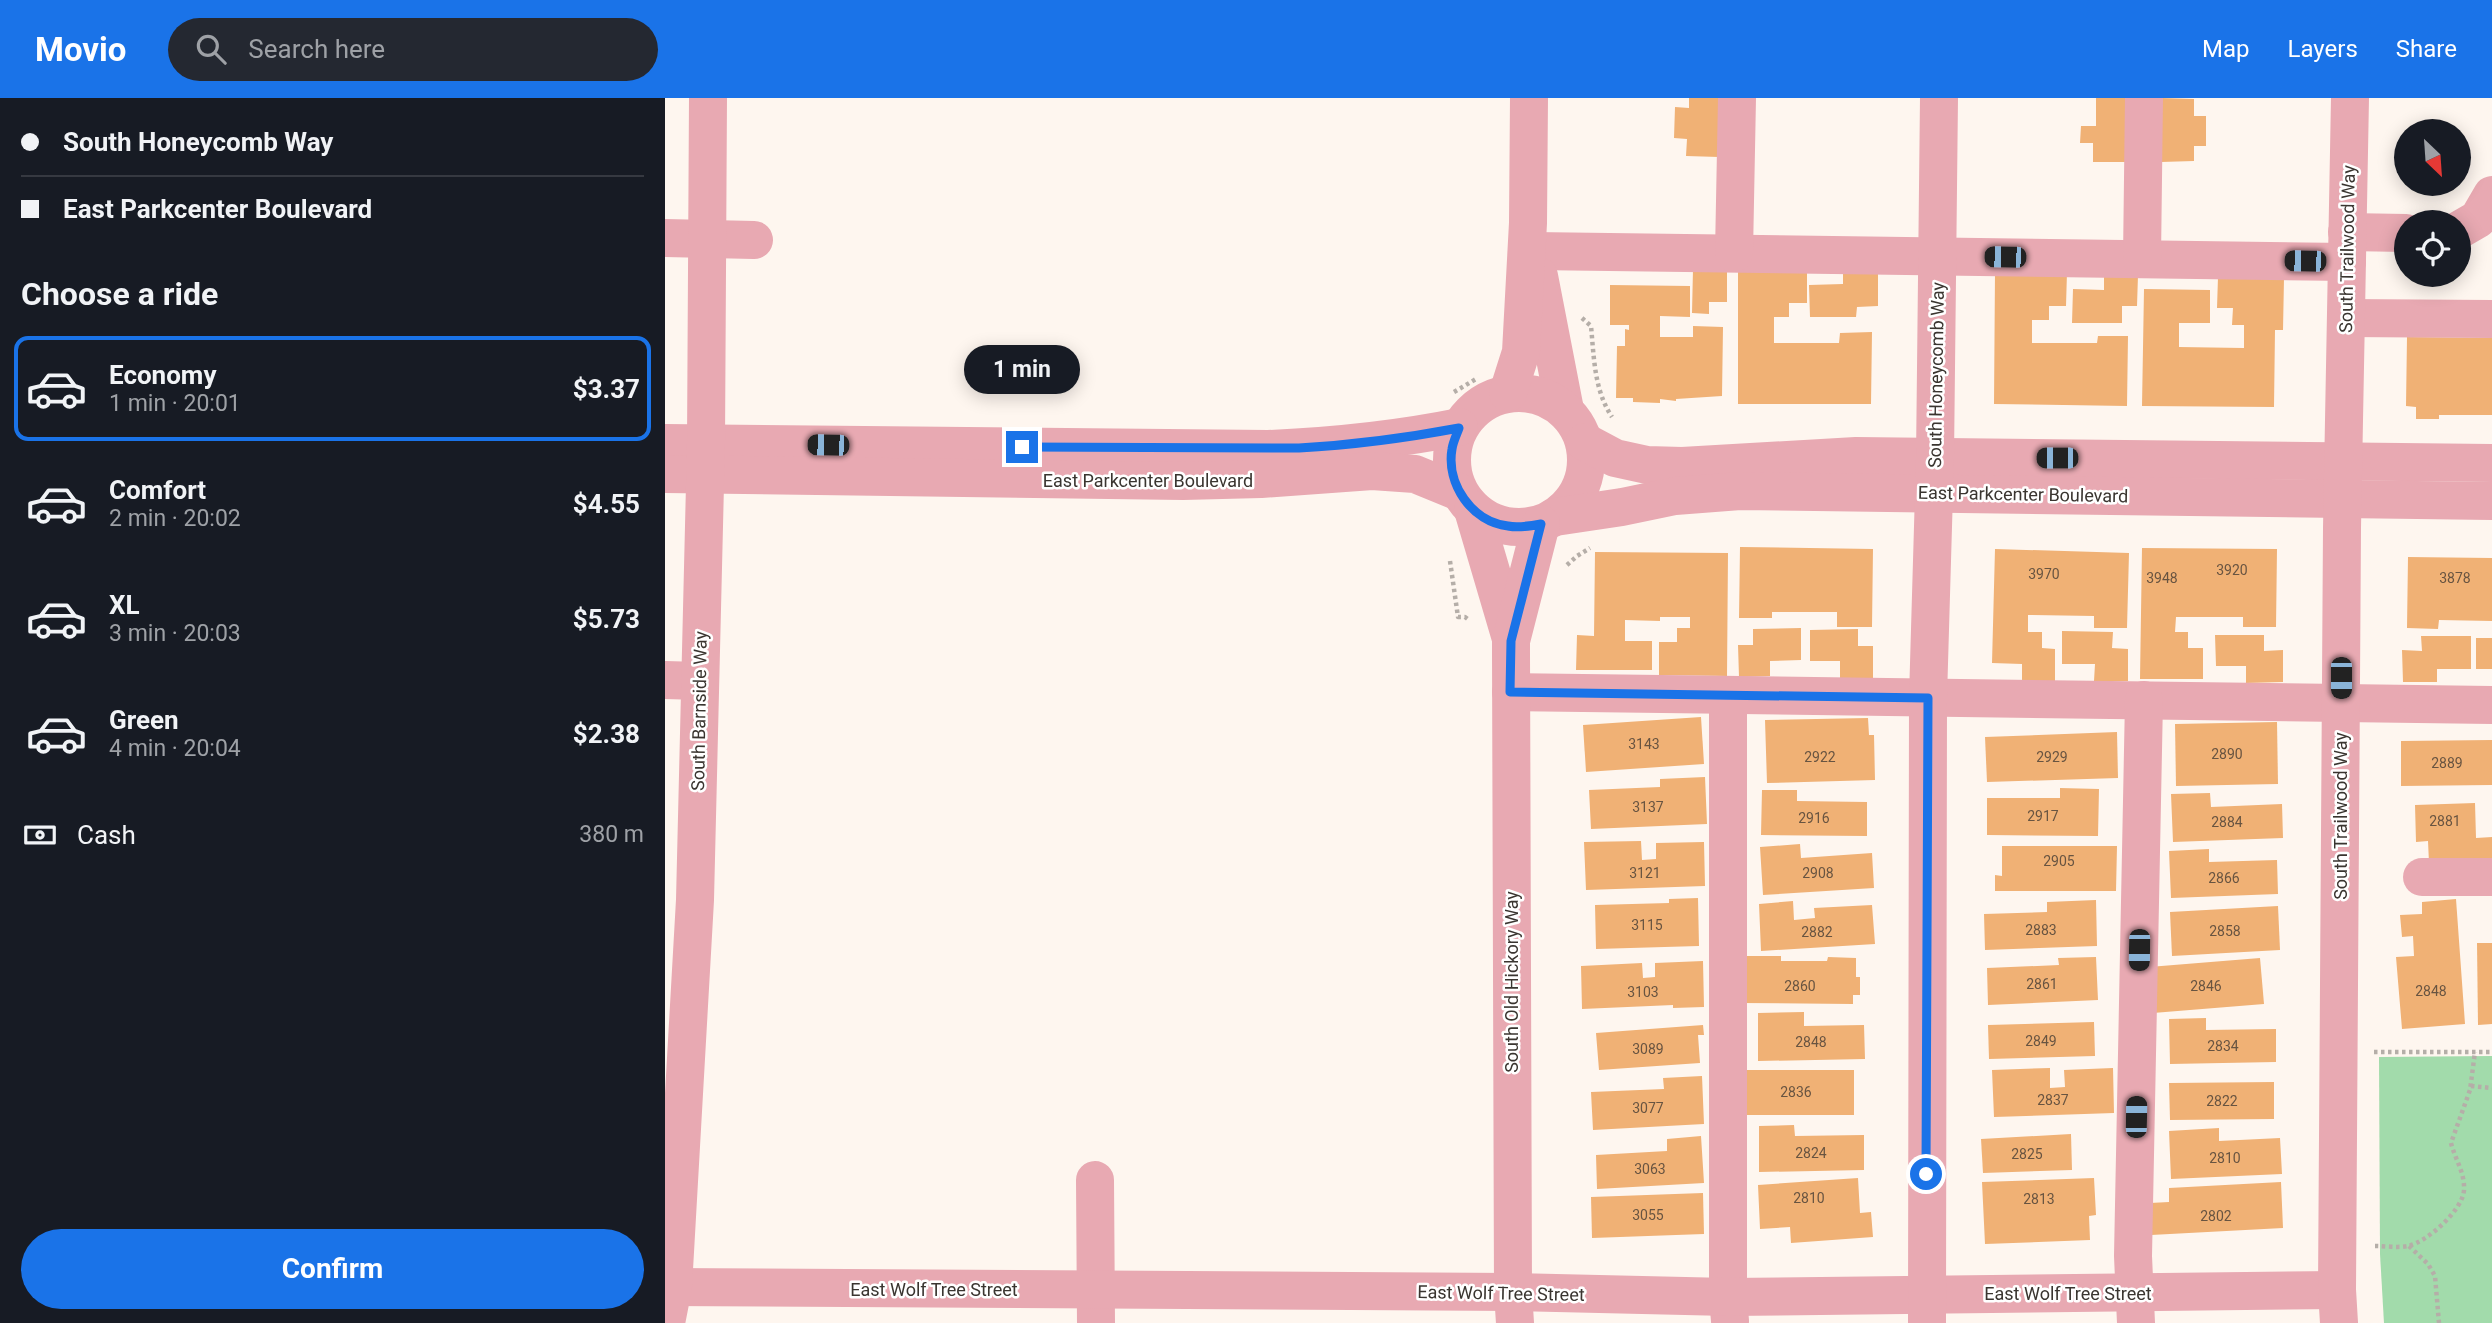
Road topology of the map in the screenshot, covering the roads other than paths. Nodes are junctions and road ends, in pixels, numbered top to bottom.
1 (708, 98) edge
2 (1529, 98) edge
3 (1737, 98) edge
4 (1939, 98) edge
5 (2144, 98) edge
6 (2350, 98) edge
7 (2492, 195) edge
8 (2471, 223) edge
9 (2394, 236) edge
10 (1530, 237) junction
11 (665, 239) edge
12 (707, 239) junction
13 (754, 240) dead end
14 (2347, 247) junction
15 (1734, 253) junction
16 (1937, 256) junction
17 (2142, 259) junction
18 (2346, 318) junction
19 (2492, 319) edge
20 (1494, 384) junction
21 (1455, 410) junction
22 (1565, 410) junction
23 (1600, 431) junction
24 (665, 443) edge
25 (705, 458) junction
26 (2344, 461) junction
27 (2492, 463) edge
28 (665, 474) edge
29 (1934, 475) junction
30 (2343, 498) junction
31 (1466, 501) junction
32 (2492, 501) edge
33 (1548, 520) junction
34 (1511, 641) junction
35 (683, 681) edge
36 (1510, 692) junction
37 (1728, 695) junction
38 (1928, 698) junction
39 (2144, 700) junction
40 (2341, 703) junction
41 (2492, 705) edge
42 (2422, 877) dead end
43 (2492, 877) edge
44 (1095, 1180) dead end
45 (668, 1299) edge
46 (1096, 1306) edge
47 (2338, 1306) edge
48 (1514, 1307) edge
49 (1926, 1308) edge
50 (2135, 1308) edge
51 (1729, 1310) edge

1 - 12 street, South Barnside Way
2 - 10 street
3 - 15 street
4 - 16 street, South Honeycomb Way
5 - 17 street
6 - 14 street, South Trailwood Way
7 - 8 street
9 - 14 street
10 - 15 street
10 - 20 street
10 - 22 street
11 - 12 street
12 - 13 street
12 - 25 street, South Barnside Way
14 - 17 street
14 - 18 street, South Trailwood Way
15 - 16 street
16 - 17 street
16 - 29 street, South Honeycomb Way
18 - 19 street
18 - 26 street, South Trailwood Way
20 - 21 street
20 - 22 street
21 - 25 street, East Parkcenter Boulevard
21 - 31 street
22 - 23 street
23 - 29 street, East Parkcenter Boulevard
23 - 33 street
24 - 25 street, East Parkcenter Boulevard
25 - 28 street, East Parkcenter Boulevard
25 - 31 street, East Parkcenter Boulevard
25 - 35 street, South Barnside Way
26 - 27 street, East Parkcenter Boulevard
26 - 29 street, East Parkcenter Boulevard
26 - 30 street, South Trailwood Way
29 - 30 street, East Parkcenter Boulevard
29 - 33 street, East Parkcenter Boulevard
29 - 38 street, South Honeycomb Way
30 - 32 street, East Parkcenter Boulevard
30 - 40 street, South Trailwood Way
31 - 33 street
31 - 34 street, South Old Hickory Way
33 - 34 street, South Old Hickory Way
34 - 36 street, South Old Hickory Way
35 - 45 street, South Barnside Way
36 - 37 street
36 - 48 street, South Old Hickory Way
37 - 38 street
37 - 51 street
38 - 39 street
38 - 49 street, South Honeycomb Way
39 - 40 street
39 - 50 street
40 - 41 street
40 - 47 street, South Trailwood Way
42 - 43 street
44 - 46 street
45 - 46 street, East Wolf Tree Street
46 - 48 street, East Wolf Tree Street
47 - 50 street, East Wolf Tree Street
48 - 51 street, East Wolf Tree Street
49 - 50 street, East Wolf Tree Street
49 - 51 street, East Wolf Tree Street

